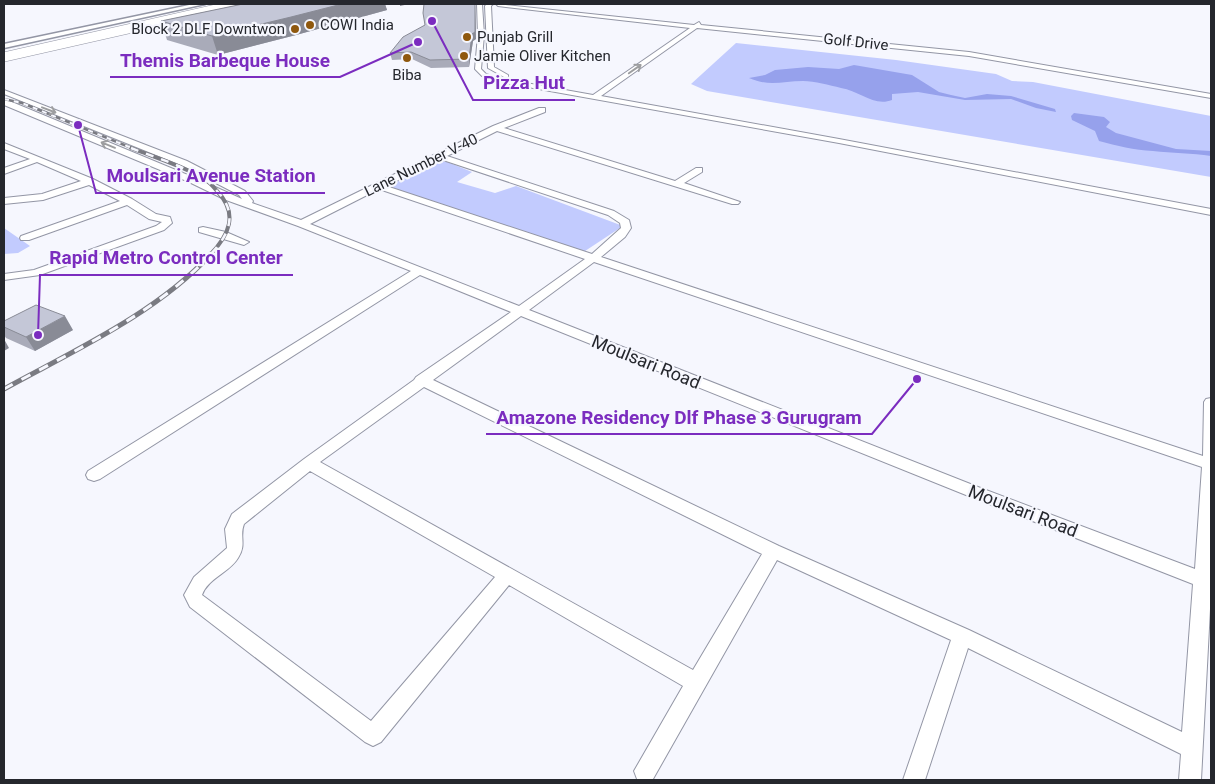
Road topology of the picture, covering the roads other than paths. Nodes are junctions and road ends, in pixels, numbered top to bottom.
1 (202, 4) edge
2 (217, 4) edge
3 (238, 4) edge
4 (250, 4) edge
5 (479, 4) edge
6 (490, 4) edge
7 (498, 4) edge
8 (518, 4) edge
9 (620, 17) junction
10 (136, 18) junction
11 (703, 26) junction
12 (71, 45) junction
13 (4, 46) edge
14 (4, 58) edge
15 (4, 92) edge
16 (1211, 95) edge
17 (604, 96) junction
18 (4, 102) edge
19 (542, 110) dead end
20 (496, 128) junction
21 (4, 146) edge
22 (930, 155) junction
23 (440, 156) junction
24 (39, 159) junction
25 (699, 170) dead end
26 (4, 171) edge
27 (90, 181) junction
28 (676, 184) junction
29 (378, 186) junction
30 (4, 201) edge
31 (129, 201) junction
32 (735, 202) dead end
33 (250, 204) junction
34 (1211, 207) edge
35 (1211, 212) edge
36 (302, 224) junction
37 (204, 230) dead end
38 (26, 238) dead end
39 (244, 242) dead end
40 (593, 258) junction
41 (419, 271) junction
42 (4, 277) edge
43 (519, 311) junction
44 (421, 380) junction
45 (1211, 402) edge
46 (309, 463) junction
47 (1211, 464) edge
48 (94, 475) dead end
49 (773, 551) junction
50 (508, 574) junction
51 (1207, 581) edge
52 (962, 636) junction
53 (697, 683) junction
54 (1192, 748) junction
55 (645, 770) dead end
56 (914, 780) edge
57 (1190, 780) edge

1 - 10 main road
2 - 14 highway
3 - 14 highway, bridge
4 - 12 main road
5 - 17 street
6 - 17 street
7 - 9 street, Golf Drive
8 - 9 street, Golf Drive
9 - 11 street, Golf Drive
10 - 12 main road
10 - 13 main road
11 - 16 street, Golf Drive
11 - 17 street
17 -> 11 street
12 - 14 main road
15 -> 33 street, Moulsari Road
17 - 22 street
33 -> 18 street, Moulsari Road
19 - 20 street, Lane Number V-40
20 - 23 street, Lane Number V-40
20 - 28 street
21 - 24 street
22 - 34 street
22 - 35 street
23 - 29 street, Lane Number V-40
23 - 40 street
24 - 26 street
24 - 27 street
25 - 28 street
27 - 30 street
27 - 31 street
28 - 32 street
29 - 36 street, Lane Number V-40
29 - 40 street
31 - 38 street
31 - 42 street
33 - 36 street, Moulsari Road
36 - 41 street, Moulsari Road
37 - 39 street
40 - 43 street
40 - 47 street
41 - 43 street, Moulsari Road
41 - 48 street
43 - 44 street
43 - 51 street, Moulsari Road
44 - 46 street
44 - 49 street
45 - 47 street
46 - 50 street
46 - 50 street
47 - 51 street
49 - 52 street
49 - 53 street
50 - 53 street
51 - 54 street
52 - 54 street
52 - 56 street
53 - 55 street
54 - 57 street

